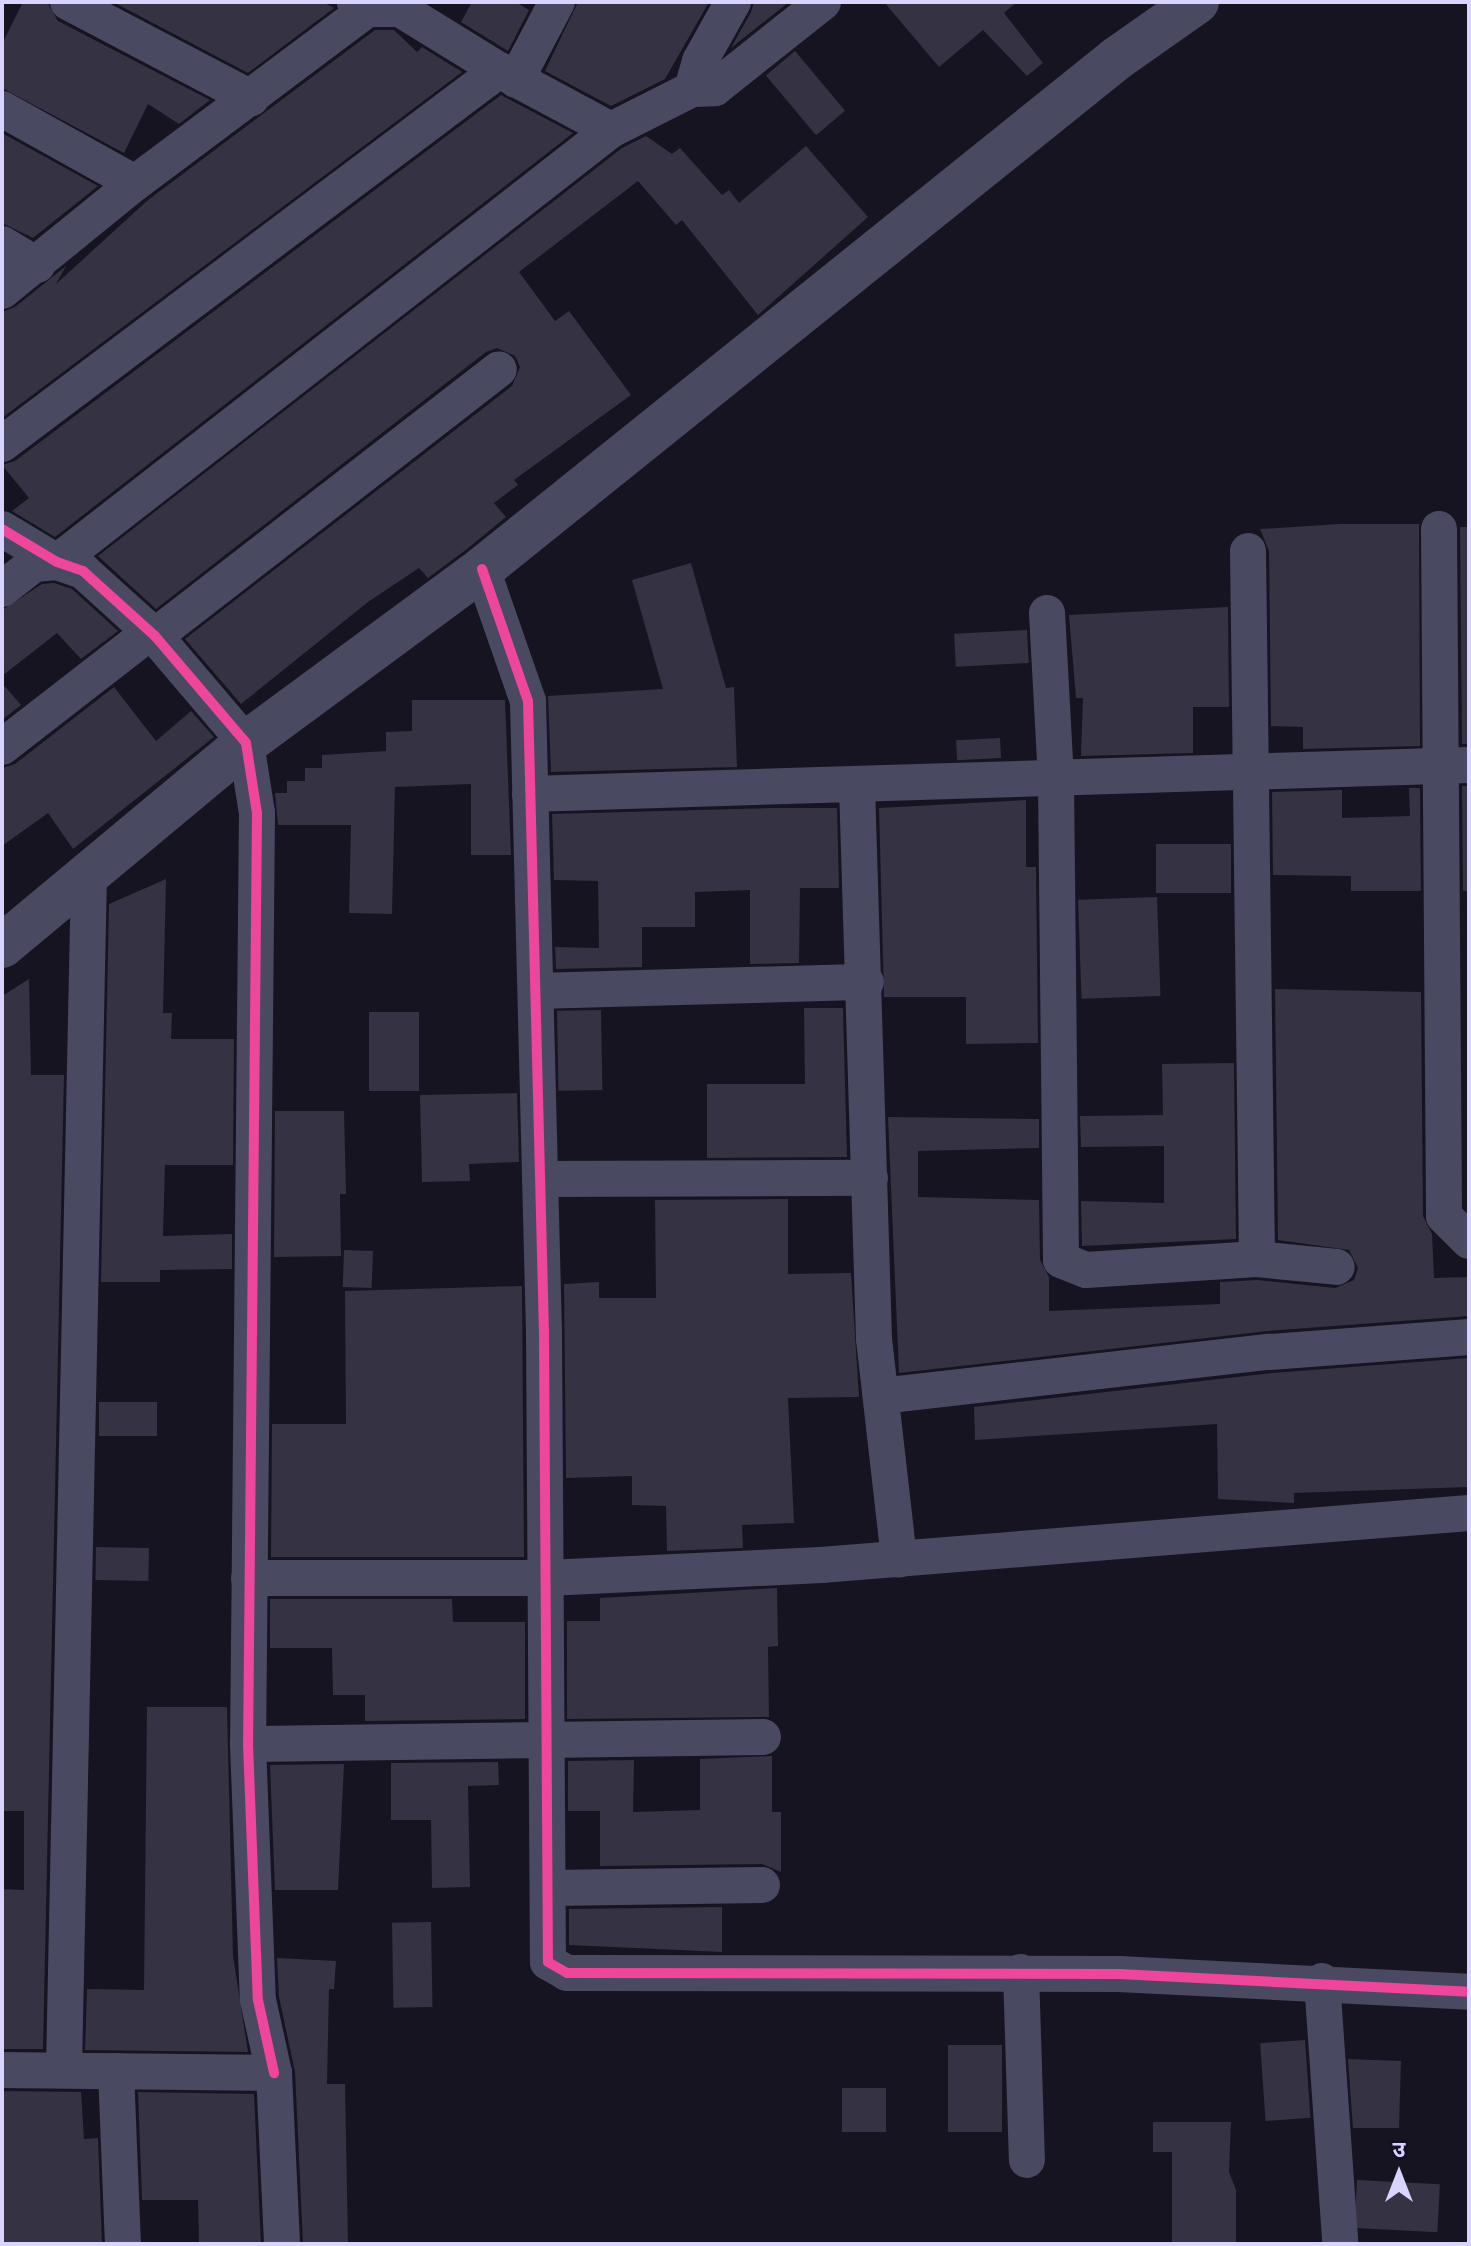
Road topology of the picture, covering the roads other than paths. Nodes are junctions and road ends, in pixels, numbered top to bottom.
1 (68, 2) edge
2 (557, 2) edge
3 (733, 2) edge
4 (823, 2) edge
5 (1197, 2) edge
6 (382, 6) edge
7 (508, 75) junction
8 (692, 89) junction
9 (251, 98) junction
10 (2, 109) edge
11 (611, 130) junction
12 (135, 183) junction
13 (2, 244) edge
14 (37, 265) junction
15 (2, 291) edge
16 (499, 369) dead end
17 (2, 444) edge
18 (2, 529) edge
19 (1439, 529) dead end
20 (1248, 551) dead end
21 (57, 562) junction
22 (482, 569) junction
23 (2, 589) edge
24 (1047, 613) dead end
25 (152, 635) junction
26 (246, 743) junction
27 (2, 747) edge
28 (1456, 766) edge
29 (1253, 774) junction
30 (1056, 780) junction
31 (857, 786) junction
32 (530, 794) junction
33 (89, 874) junction
34 (2, 946) edge
35 (866, 982) junction
36 (536, 991) junction
37 (870, 1178) junction
38 (540, 1179) junction
39 (1469, 1241) edge
40 (1257, 1259) junction
41 (1337, 1267) dead end
42 (1469, 1337) edge
43 (881, 1396) junction
44 (1469, 1513) edge
45 (899, 1560) junction
46 (249, 1578) junction
47 (547, 1578) junction
48 (549, 1737) junction
49 (763, 1737) dead end
50 (248, 1744) junction
51 (762, 1885) dead end
52 (550, 1888) junction
53 (1021, 1972) junction
54 (1322, 1981) junction
55 (1469, 1992) edge
56 (64, 2068) junction
57 (2, 2070) edge
58 (116, 2071) junction
59 (274, 2073) junction
60 (1027, 2160) dead end
61 (1340, 2241) dead end
62 (123, 2244) edge
63 (282, 2244) edge

1 - 9 street
2 - 7 street
3 - 8 street
4 - 8 street
5 - 22 street
6 - 7 street
6 - 9 street
7 - 11 street
7 - 17 street
8 - 11 street
9 - 12 street
10 - 12 street
11 - 21 street
12 - 14 street
13 - 14 street
14 - 15 street
16 - 25 street
18 - 21 street
19 - 28 street
20 - 29 street
21 - 23 street
21 - 25 street
22 - 26 street
22 - 32 street
24 - 30 street
25 - 26 street
25 - 27 street
26 - 33 street
26 - 46 street
28 - 29 street
28 - 39 street
29 - 30 street
29 - 40 street
30 - 31 street
30 - 40 street
31 - 32 street
31 - 35 street
32 - 36 street
33 - 34 street
33 - 56 street
35 - 36 street
35 - 37 street
36 - 38 street
37 - 38 street
37 - 43 street
38 - 47 street
40 - 41 street
42 - 43 street
43 - 45 street
44 - 45 street
45 - 47 street
46 - 47 street
46 - 50 street
47 - 48 street
48 - 49 street
48 - 50 street
48 - 52 street
50 - 59 street
51 - 52 street
52 - 53 street
53 - 54 street
53 - 60 street
54 - 55 street
54 - 61 street
56 - 57 street
56 - 58 street
58 - 59 street
58 - 62 street
59 - 63 street

